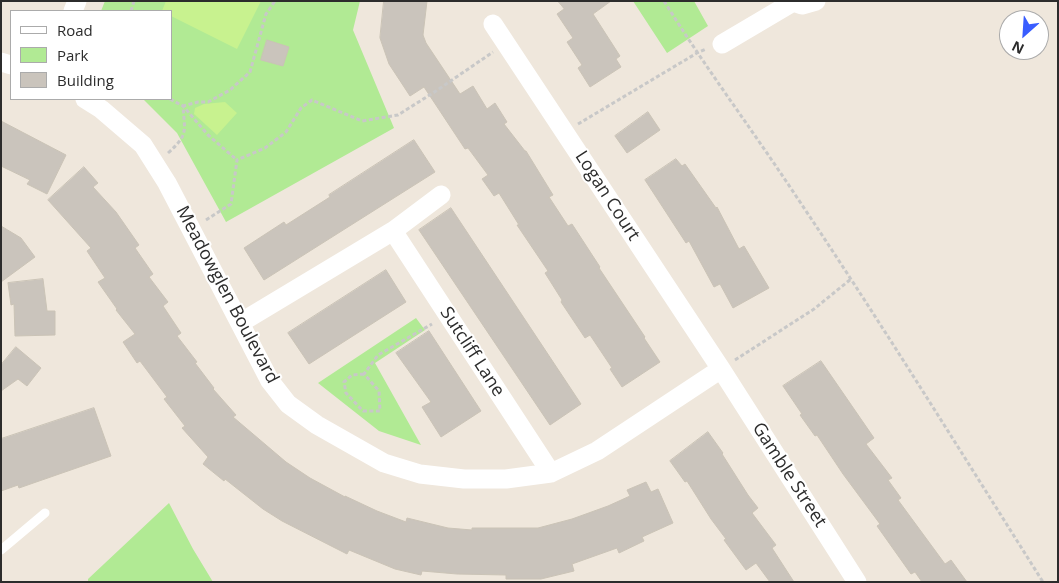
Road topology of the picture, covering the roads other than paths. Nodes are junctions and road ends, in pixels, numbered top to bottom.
1 (816, 1) edge
2 (792, 2) edge
3 (493, 24) dead end
4 (722, 44) road end
5 (87, 100) edge
6 (440, 195) dead end
7 (393, 232) junction
8 (240, 323) junction
9 (721, 369) junction
10 (551, 472) junction
11 (45, 514) dead end
12 (1, 550) edge
13 (857, 582) edge

1 - 2 street
2 - 4 street
3 - 9 street, Logan Court
5 - 8 street, Meadowglen Boulevard
6 - 7 street
7 - 8 street
7 - 10 street, Sutcliff Lane
8 - 10 street, Meadowglen Boulevard
9 - 10 street, Meadowglen Boulevard
9 - 13 street, Gamble Street
11 - 12 lane

